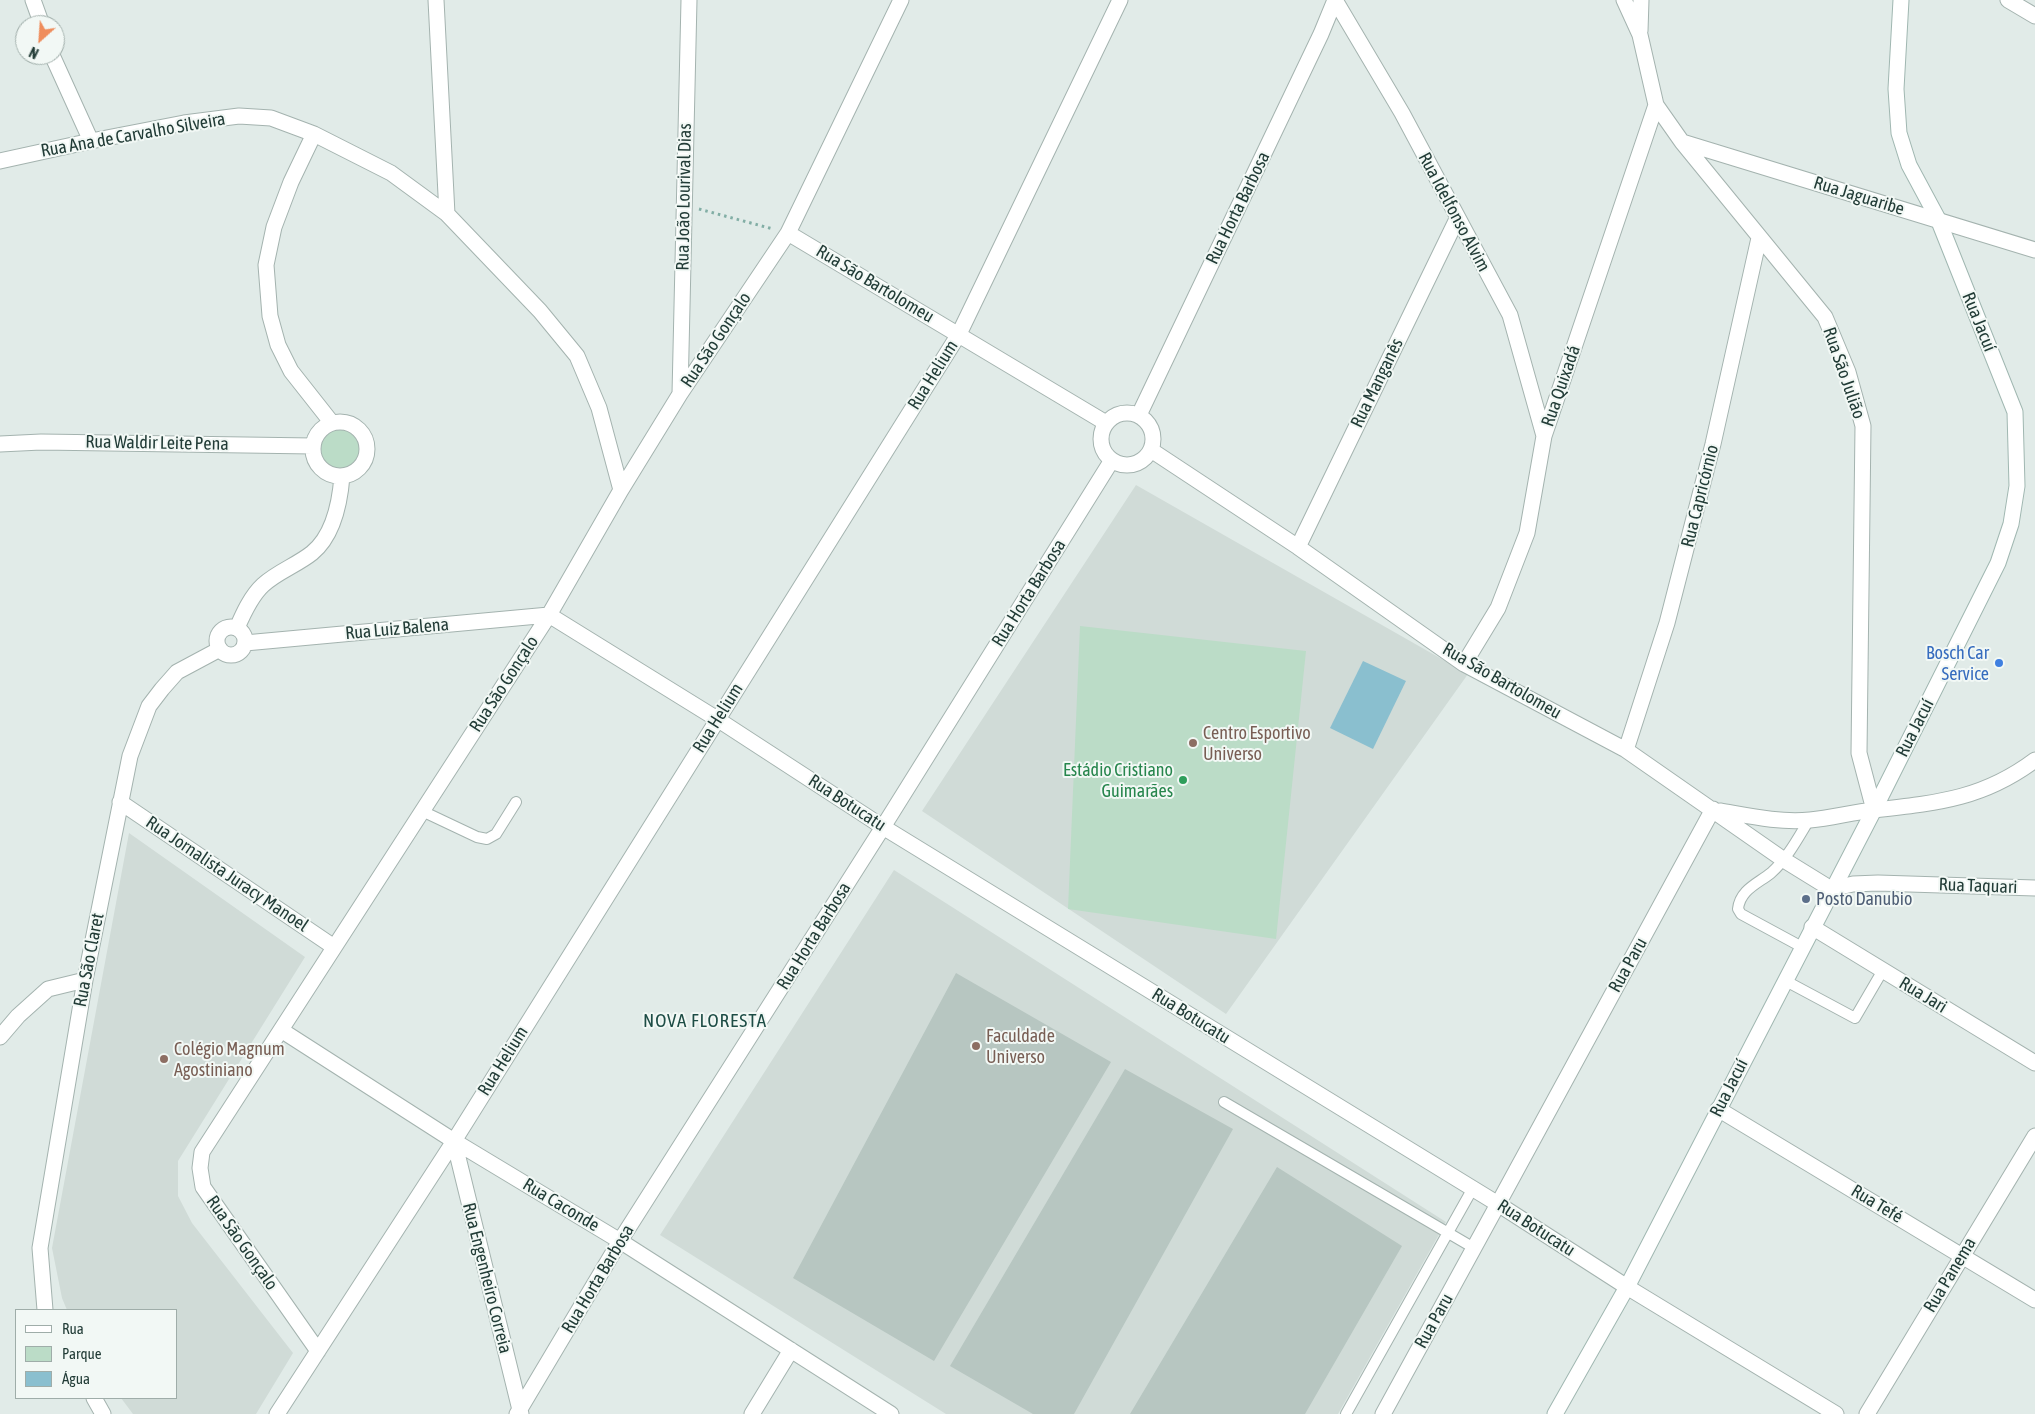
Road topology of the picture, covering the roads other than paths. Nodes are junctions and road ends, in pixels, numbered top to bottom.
1 (33, 0) edge
2 (436, 0) edge
3 (901, 0) edge
4 (1120, 0) edge
5 (1335, 0) edge
6 (1624, 0) edge
7 (1640, 0) edge
8 (1901, 0) edge
9 (2008, 0) edge
10 (691, 1) edge
11 (38, 15) edge
12 (2035, 16) edge
13 (1640, 34) junction
14 (57, 65) edge
15 (1656, 105) junction
16 (314, 134) junction
17 (91, 140) junction
18 (1682, 142) junction
19 (0, 161) edge
20 (447, 214) junction
21 (1457, 219) junction
22 (1938, 219) junction
23 (788, 233) junction
24 (1758, 238) junction
25 (2035, 250) edge
26 (959, 334) junction
27 (680, 394) junction
28 (1139, 415) junction
29 (332, 422) junction
30 (1106, 423) junction
31 (1544, 436) junction
32 (0, 444) edge
33 (313, 446) junction
34 (1151, 450) junction
35 (1112, 460) junction
36 (342, 476) junction
37 (621, 490) junction
38 (1298, 547) junction
39 (549, 614) junction
40 (237, 628) junction
41 (245, 643) junction
42 (220, 649) junction
43 (1464, 664) junction
44 (717, 719) junction
45 (1626, 750) junction
46 (2035, 760) edge
47 (120, 802) junction
48 (516, 802) dead end
49 (1713, 810) junction
50 (1874, 810) junction
51 (422, 811) junction
52 (1809, 820) junction
53 (884, 827) junction
54 (1784, 860) junction
55 (2035, 888) edge
56 (1831, 889) junction
57 (1812, 927) junction
58 (334, 947) junction
59 (1802, 947) junction
60 (1883, 970) junction
61 (85, 980) junction
62 (1784, 980) junction
63 (281, 1030) junction
64 (0, 1037) edge
65 (2035, 1063) edge
66 (1224, 1102) dead end
67 (1718, 1109) junction
68 (2035, 1136) edge
69 (454, 1141) junction
70 (1473, 1188) junction
71 (1498, 1204) junction
72 (1448, 1232) junction
73 (620, 1241) junction
74 (1474, 1248) junction
75 (1962, 1255) junction
76 (1626, 1287) junction
77 (2035, 1300) edge
78 (45, 1309) edge
79 (791, 1350) junction
80 (318, 1352) junction
81 (95, 1399) edge
82 (519, 1413) edge
83 (103, 1414) edge
84 (277, 1414) edge
85 (752, 1414) edge
86 (891, 1414) edge
87 (1346, 1414) edge
88 (1383, 1414) edge
89 (1555, 1414) edge
90 (1836, 1414) edge
91 (1867, 1414) edge

1 - 11 street
2 - 20 street
3 - 23 street, Rua São Gonçalo
4 - 26 street, Rua Helium
5 - 21 street, Rua Idelfonso Alvim
5 - 28 street, Rua Horta Barbosa
6 - 13 street, Rua São Julião
7 - 13 street
8 - 22 street, Rua Jacuí
9 - 12 street
10 - 27 street, Rua João Lourival Dias
13 - 15 street, Rua São Julião
14 - 17 street
15 - 18 street, Rua São Julião
15 - 31 street, Rua Quixadá
16 - 17 street, Rua Ana de Carvalho Silveira
16 - 20 street, Rua Ana de Carvalho Silveira
16 - 29 street
17 - 19 street, Rua Ana de Carvalho Silveira
18 - 22 street, Rua Jaguaribe
18 - 24 street, Rua São Julião
20 - 37 street, Rua Ana de Carvalho Silveira
21 - 31 street, Rua Idelfonso Alvim
21 - 38 street, Rua Manganês
22 - 25 street, Rua Jaguaribe
22 - 50 street, Rua Jacuí
23 - 26 street, Rua São Bartolomeu
23 - 27 street, Rua São Gonçalo
24 - 45 street, Rua Capricórnio
24 - 50 street, Rua São Julião
26 - 30 street, Rua São Bartolomeu
26 - 44 street, Rua Helium
27 - 37 street, Rua São Gonçalo
28 - 30 street
28 - 34 street
29 - 33 street
29 - 36 street
30 - 35 street
31 - 43 street, Rua Quixadá
32 - 33 street, Rua Waldir Leite Pena
33 - 36 street
34 - 35 street
34 - 38 street, Rua São Bartolomeu
35 - 53 street, Rua Horta Barbosa
36 - 40 street
37 - 39 street, Rua São Gonçalo
38 - 43 street, Rua São Bartolomeu
39 - 41 street, Rua Luiz Balena
39 - 44 street, Rua Botucatu
39 - 51 street, Rua São Gonçalo
40 - 41 street
40 - 42 street
41 - 42 street
42 - 47 street, Rua São Claret
43 - 45 street, Rua São Bartolomeu
44 - 53 street, Rua Botucatu
44 - 69 street, Rua Helium
45 - 49 street, Rua São Bartolomeu
46 - 50 street
47 - 58 street, Rua Jornalista Juracy Manoel
47 - 61 street, Rua São Claret
48 - 51 lane
49 - 52 street
49 - 54 street, Rua São Bartolomeu
49 - 71 street, Rua Paru
50 - 52 street
50 - 56 street, Rua Jacuí
51 - 58 street, Rua São Gonçalo
52 - 54 lane
53 - 70 street, Rua Botucatu
53 - 73 street, Rua Horta Barbosa
54 - 56 street, Rua São Bartolomeu
54 - 59 lane
55 - 56 street, Rua Taquari
56 - 57 street, Rua Jacuí
57 - 59 street, Rua Jacuí
57 - 60 street, Rua Jari
58 - 63 street, Rua São Gonçalo
59 - 62 street, Rua Jacuí
60 - 62 lane
60 - 65 street, Rua Jari
61 - 64 street
61 - 78 street, Rua São Claret
62 - 67 street, Rua Jacuí
63 - 69 street, Rua Caconde
63 - 80 street, Rua São Gonçalo
66 - 72 lane
67 - 75 street, Rua Tefé
67 - 76 street, Rua Jacuí
68 - 75 street, Rua Panema
69 - 73 street, Rua Caconde
69 - 80 street, Rua Helium
69 - 82 street, Rua Engenheiro Correia
70 - 71 street, Rua Botucatu
70 - 72 lane
71 - 74 street, Rua Paru
71 - 76 street, Rua Botucatu
72 - 74 lane
72 - 87 lane
73 - 79 street, Rua Caconde
73 - 82 street, Rua Horta Barbosa
74 - 88 street, Rua Paru
75 - 77 street, Rua Tefé
75 - 91 street, Rua Panema
76 - 89 street, Rua Jacuí
76 - 90 street, Rua Botucatu
79 - 85 street
79 - 86 street, Rua Caconde
80 - 84 street, Rua Helium
81 - 83 street

